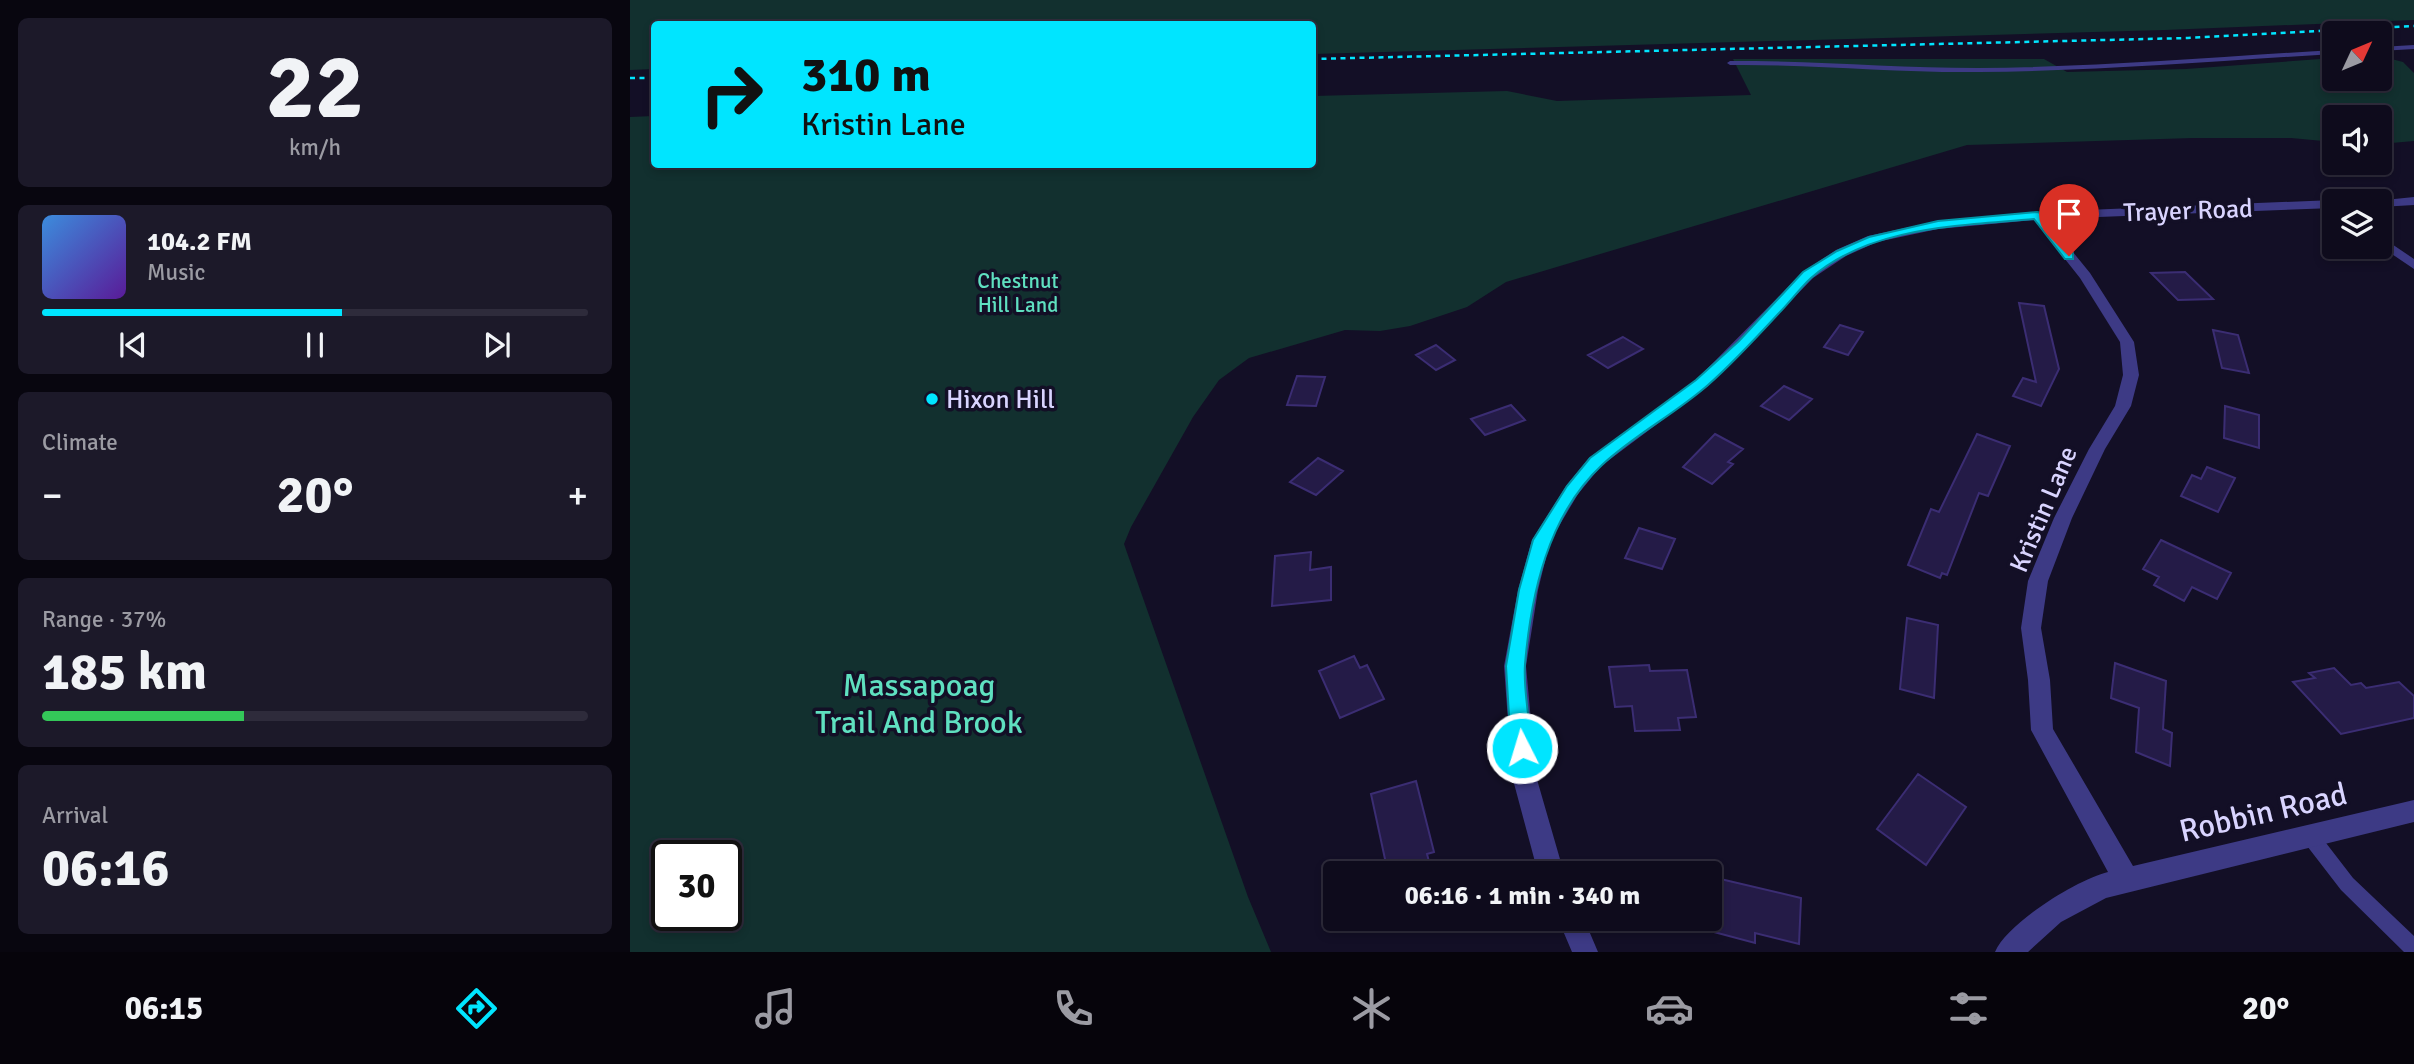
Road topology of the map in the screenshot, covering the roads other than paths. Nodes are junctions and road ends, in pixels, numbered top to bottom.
1 (2414, 47) edge
2 (2392, 48) edge
3 (2322, 53) edge
4 (1730, 63) dead end
5 (2414, 201) edge
6 (2392, 202) edge
7 (2322, 205) edge
8 (2037, 216) junction
9 (2392, 249) edge
10 (2414, 265) edge
11 (2414, 811) edge
12 (2310, 835) junction
13 (1548, 861) edge
14 (2126, 879) junction
15 (1576, 931) edge
16 (2414, 949) edge
17 (1585, 952) edge
18 (2008, 952) edge

1 - 2 lane
3 - 4 lane
5 - 6 street
7 - 8 street, Trayer Road
8 - 13 street, Trayer Road
8 - 14 street, Kristin Lane
9 - 10 street
11 - 12 street, Robbin Road
12 - 14 street, Robbin Road
12 - 16 lane
14 - 18 street, Robbin Road
15 - 17 street

